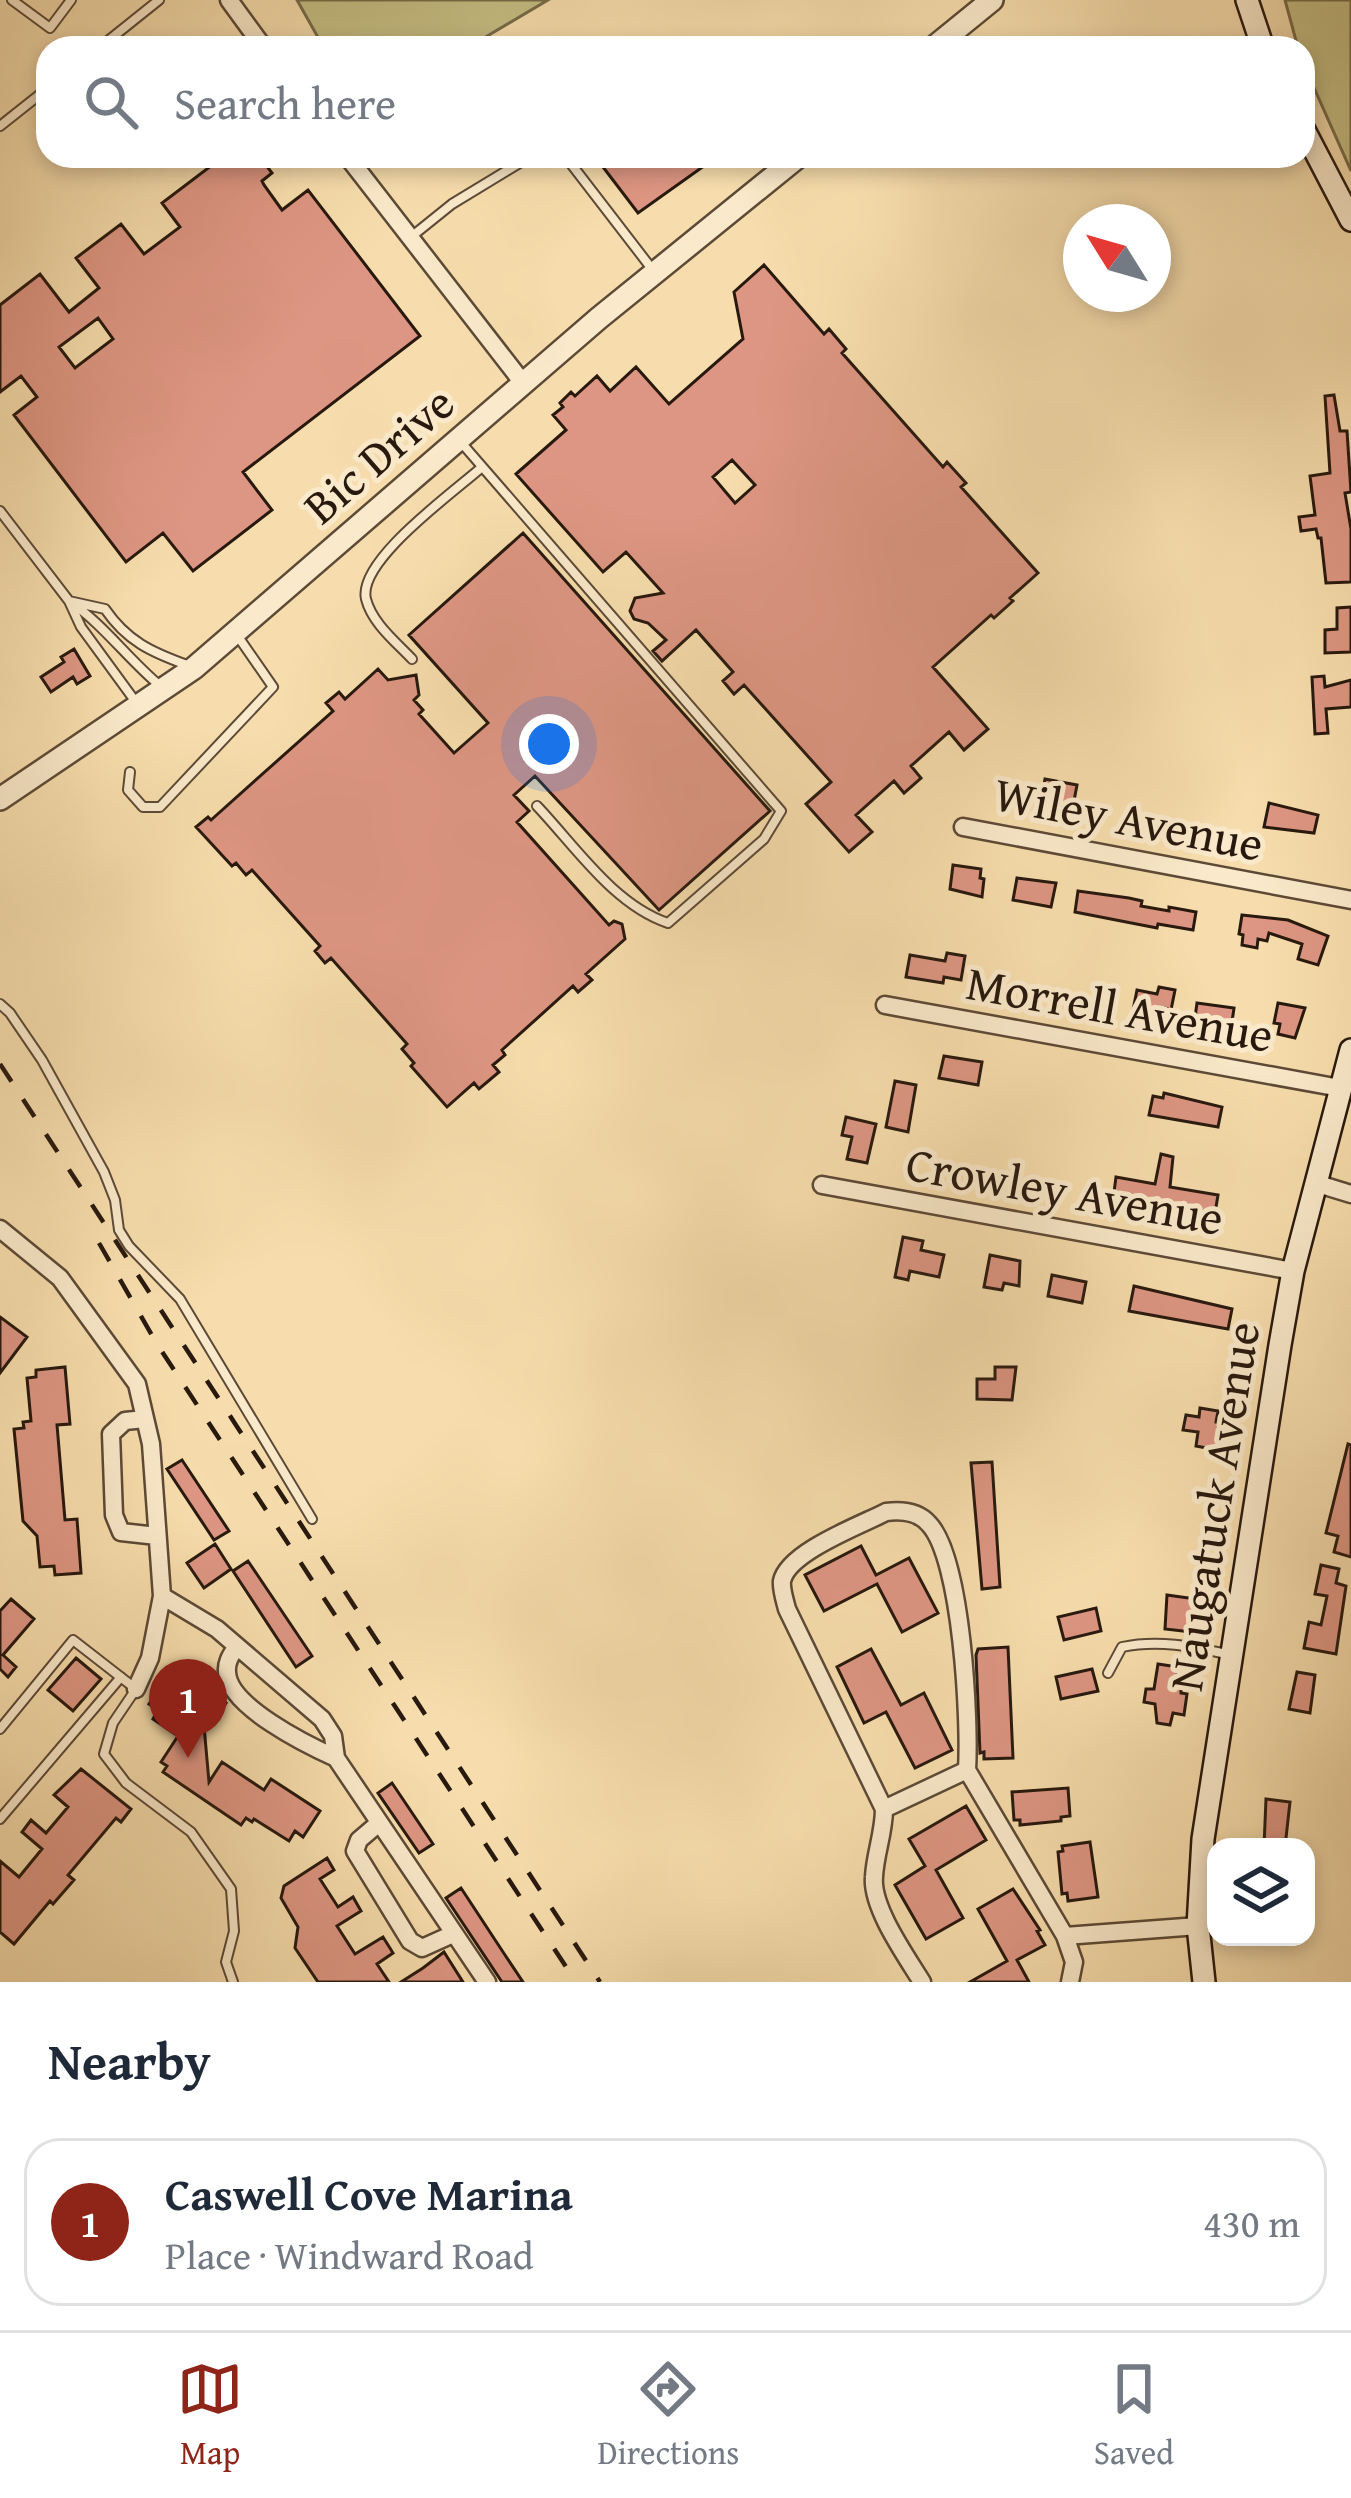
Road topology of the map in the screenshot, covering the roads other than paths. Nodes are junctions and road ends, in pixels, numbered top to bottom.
1 (11, 0) edge
2 (71, 0) edge
3 (159, 0) edge
4 (229, 0) edge
5 (992, 0) edge
6 (1247, 0) edge
7 (114, 36) edge
8 (255, 36) edge
9 (948, 36) edge
10 (1259, 36) edge
11 (36, 98) edge
12 (0, 126) edge
13 (1315, 151) edge
14 (356, 168) edge
15 (511, 168) edge
16 (575, 168) edge
17 (785, 168) edge
18 (1351, 220) edge
19 (410, 238) junction
20 (654, 273) junction
21 (523, 383) junction
22 (458, 439) junction
23 (482, 467) junction
24 (0, 511) edge
25 (69, 601) junction
26 (237, 634) junction
27 (412, 659) dead end
28 (194, 668) junction
29 (164, 690) junction
30 (140, 707) junction
31 (130, 772) dead end
32 (0, 799) edge
33 (537, 806) dead end
34 (963, 827) dead end
35 (1351, 900) edge
36 (0, 1004) edge
37 (885, 1005) dead end
38 (1351, 1049) edge
39 (1340, 1088) junction
40 (1315, 1183) junction
41 (822, 1185) dead end
42 (1351, 1194) edge
43 (0, 1229) edge
44 (1293, 1271) junction
45 (145, 1419) junction
46 (312, 1520) dead end
47 (157, 1536) junction
48 (162, 1596) junction
49 (237, 1646) junction
50 (1233, 1655) junction
51 (1108, 1673) dead end
52 (128, 1683) junction
53 (0, 1729) edge
54 (335, 1758) junction
55 (967, 1770) junction
56 (884, 1809) junction
57 (0, 1819) edge
58 (379, 1823) junction
59 (1198, 1926) junction
60 (453, 1934) junction
61 (1065, 1936) junction
62 (233, 1982) edge
63 (487, 1982) edge
64 (922, 1982) edge
65 (1070, 1982) edge
66 (1204, 1982) edge

1 - 2 lane
3 - 7 lane
4 - 8 street
5 - 9 street
6 - 10 street
11 - 12 lane
13 - 18 street
14 - 19 street
15 - 19 lane
16 - 20 lane
17 - 20 street, Bic Drive
19 - 21 street
20 - 21 street, Bic Drive
21 - 22 street, Bic Drive
22 - 23 lane
22 - 26 street, Bic Drive
23 - 27 lane
23 - 33 lane
24 - 25 lane
25 - 28 lane
25 - 29 lane
25 - 30 lane
26 - 28 street, Bic Drive
26 - 31 lane
28 - 29 street, Bic Drive
29 - 30 street, Bic Drive
30 - 32 street, Bic Drive
34 - 35 street, Wiley Avenue
36 - 46 lane
37 - 39 street, Morrell Avenue
38 - 39 street, Naugatuck Avenue
39 - 40 street, Naugatuck Avenue
40 - 42 street
40 - 44 street, Naugatuck Avenue
41 - 44 street, Crowley Avenue
43 - 45 street
44 - 50 street, Naugatuck Avenue
45 - 47 street
45 - 47 street
47 - 48 street
48 - 49 street
48 - 52 street
49 - 54 street
49 - 54 street
50 - 51 lane
50 - 59 street, Naugatuck Avenue
52 - 53 lane
52 - 57 lane
52 - 62 lane
54 - 58 street
55 - 56 street
55 - 56 street
55 - 61 street
56 - 64 street
58 - 60 street
58 - 60 street
59 - 61 street
59 - 66 street, Naugatuck Avenue
60 - 63 street
61 - 65 street

